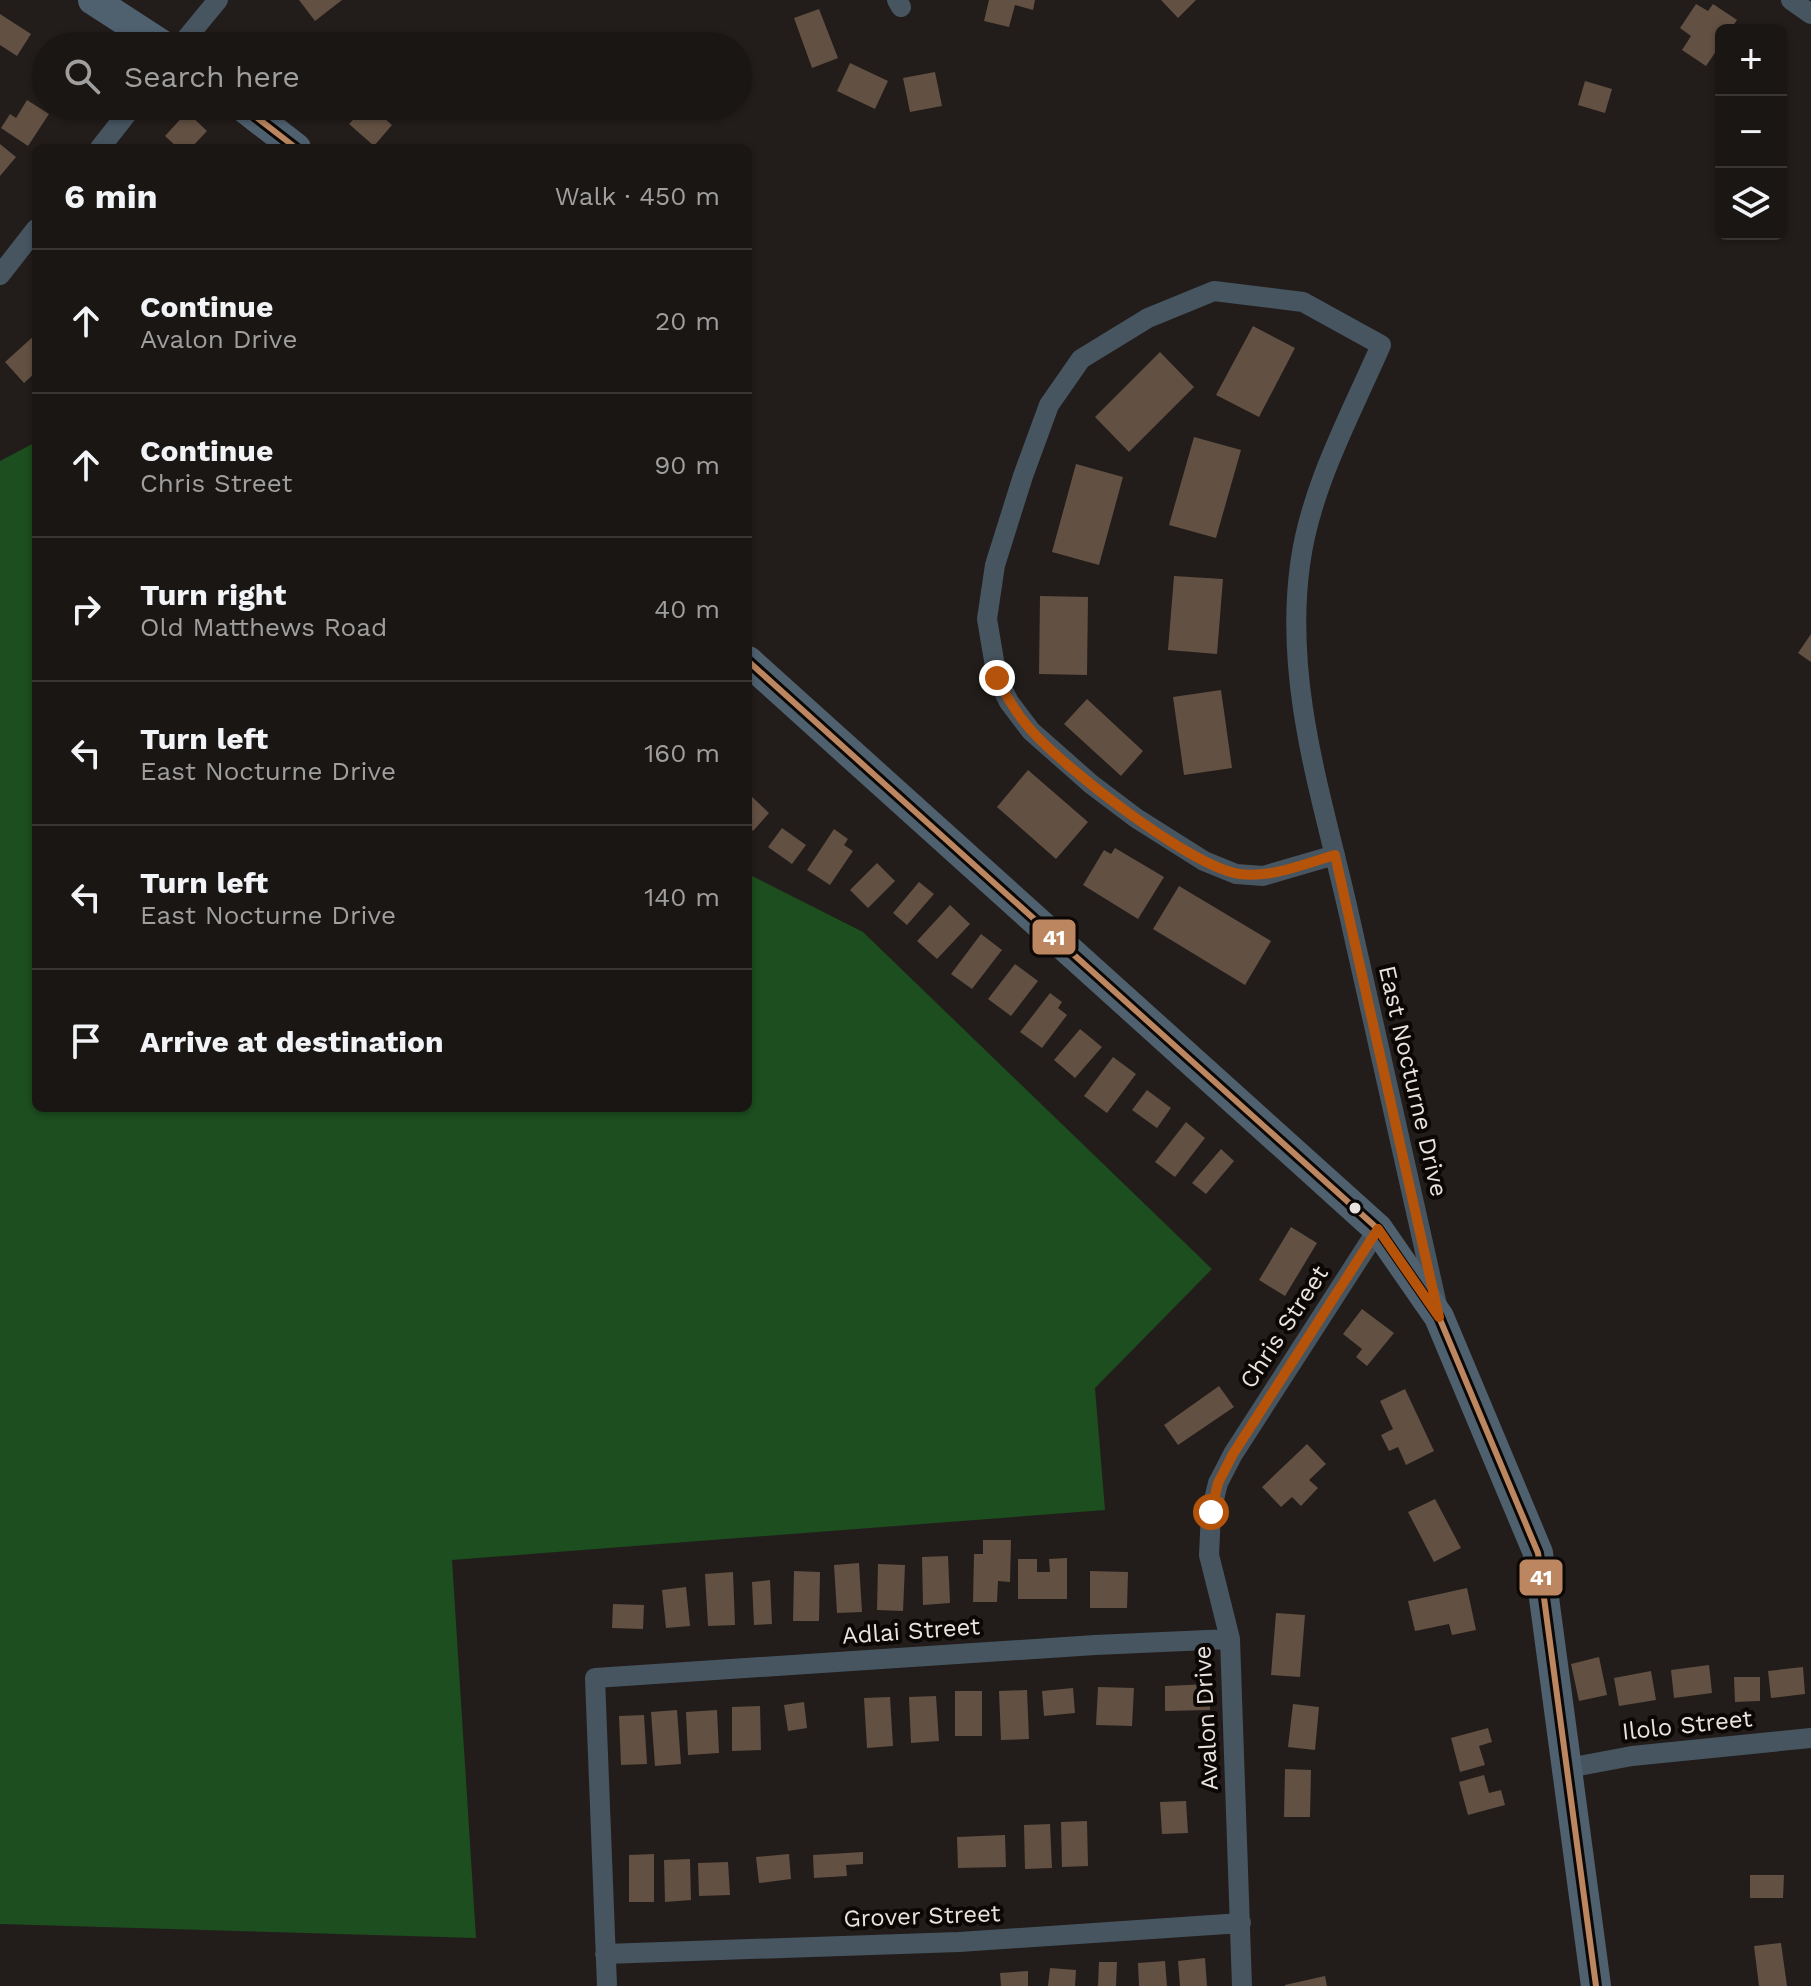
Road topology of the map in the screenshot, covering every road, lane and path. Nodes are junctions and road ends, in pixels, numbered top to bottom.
1 (93, 0) edge
2 (218, 0) edge
3 (1791, 0) edge
4 (1811, 14) edge
5 (142, 32) edge
6 (192, 32) edge
7 (122, 120) edge
8 (260, 120) edge
9 (103, 144) edge
10 (291, 144) edge
11 (32, 234) edge
12 (0, 275) edge
13 (752, 665) edge
14 (1335, 855) junction
15 (1378, 1229) junction
16 (1439, 1317) junction
17 (1233, 1454) joint
18 (1230, 1639) junction
19 (1811, 1738) edge
20 (1568, 1768) junction
21 (1241, 1923) junction
22 (605, 1954) junction
23 (607, 1986) edge
24 (1242, 1986) edge
25 (1596, 1986) edge

1 - 5 street
2 - 6 street
3 - 4 street
7 - 9 street
8 - 10 street
11 - 12 street
13 - 15 street
14 - 14 street, East Nocturne Drive
14 - 16 street, East Nocturne Drive
15 - 16 street
15 - 17 street, Chris Street
16 - 20 street
17 - 18 street, Avalon Drive
18 - 21 street, Avalon Drive
18 - 22 street, Adlai Street
19 - 20 street, Ilolo Street
20 - 25 street
21 - 22 street, Grover Street
21 - 24 street, Avalon Drive
22 - 23 street

